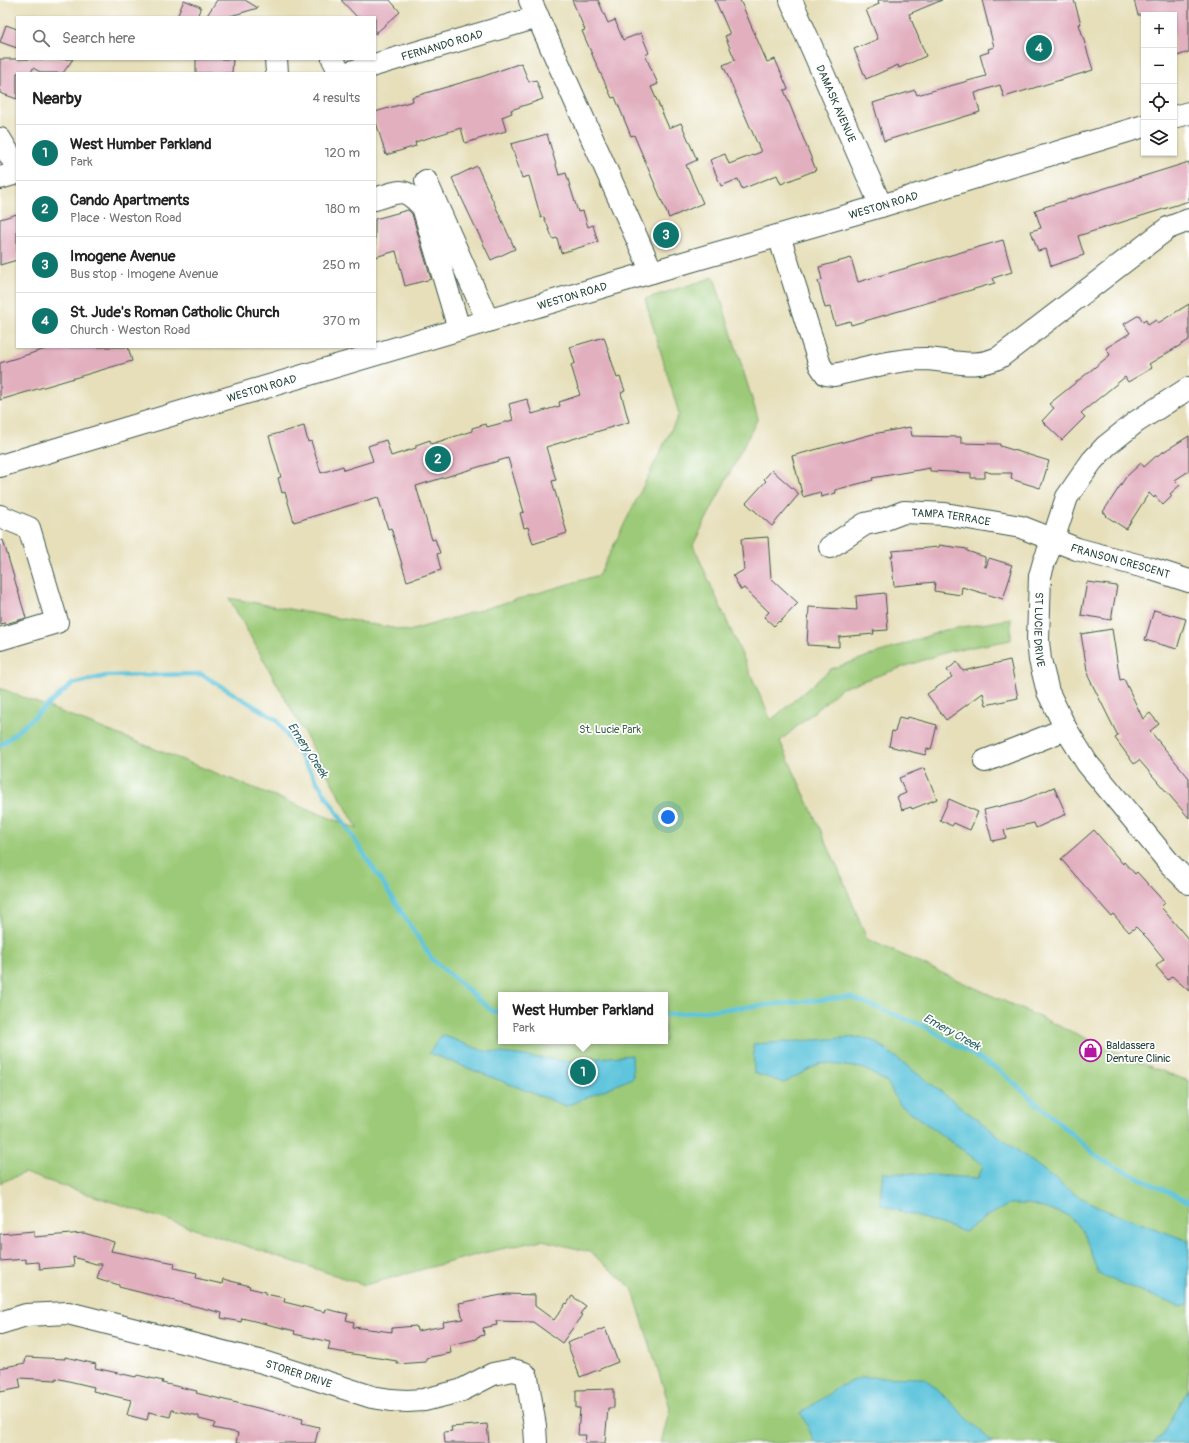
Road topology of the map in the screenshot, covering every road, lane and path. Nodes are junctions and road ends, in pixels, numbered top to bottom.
1 (791, 0) edge
2 (534, 8) edge
3 (276, 60) edge
4 (334, 60) edge
5 (277, 72) edge
6 (340, 72) edge
7 (350, 72) edge
8 (1189, 113) edge
9 (1177, 116) edge
10 (1141, 127) edge
11 (0, 139) edge
12 (16, 165) edge
13 (16, 173) edge
14 (0, 178) edge
15 (426, 181) dead end
16 (376, 199) edge
17 (881, 206) junction
18 (1189, 220) edge
19 (779, 236) junction
20 (652, 272) junction
21 (488, 321) junction
22 (459, 329) junction
23 (1189, 388) edge
24 (0, 466) edge
25 (0, 516) edge
26 (1053, 540) junction
27 (830, 547) dead end
28 (1189, 581) edge
29 (0, 639) edge
30 (1066, 729) junction
31 (985, 761) dead end
32 (1189, 883) edge
33 (0, 1323) edge
34 (536, 1443) edge

1 - 17 street, DAMASK AVENUE
2 - 7 street, FERNANDO ROAD
2 - 20 street
3 - 5 street
4 - 6 street
8 - 9 street
10 - 17 street, WESTON ROAD
11 - 12 street
13 - 14 street
15 - 21 street
16 - 22 street
17 - 19 street, WESTON ROAD
18 - 19 street
19 - 20 street, WESTON ROAD
20 - 21 street, WESTON ROAD
21 - 22 street, WESTON ROAD
22 - 24 street, WESTON ROAD
23 - 26 street, ST LUCIE DRIVE
25 - 29 street
26 - 27 street, TAMPA TERRACE
26 - 28 street, FRANSON CRESCENT
26 - 30 street, ST LUCIE DRIVE
30 - 31 street
30 - 32 street, ST LUCIE DRIVE
33 - 34 street, STORER DRIVE

